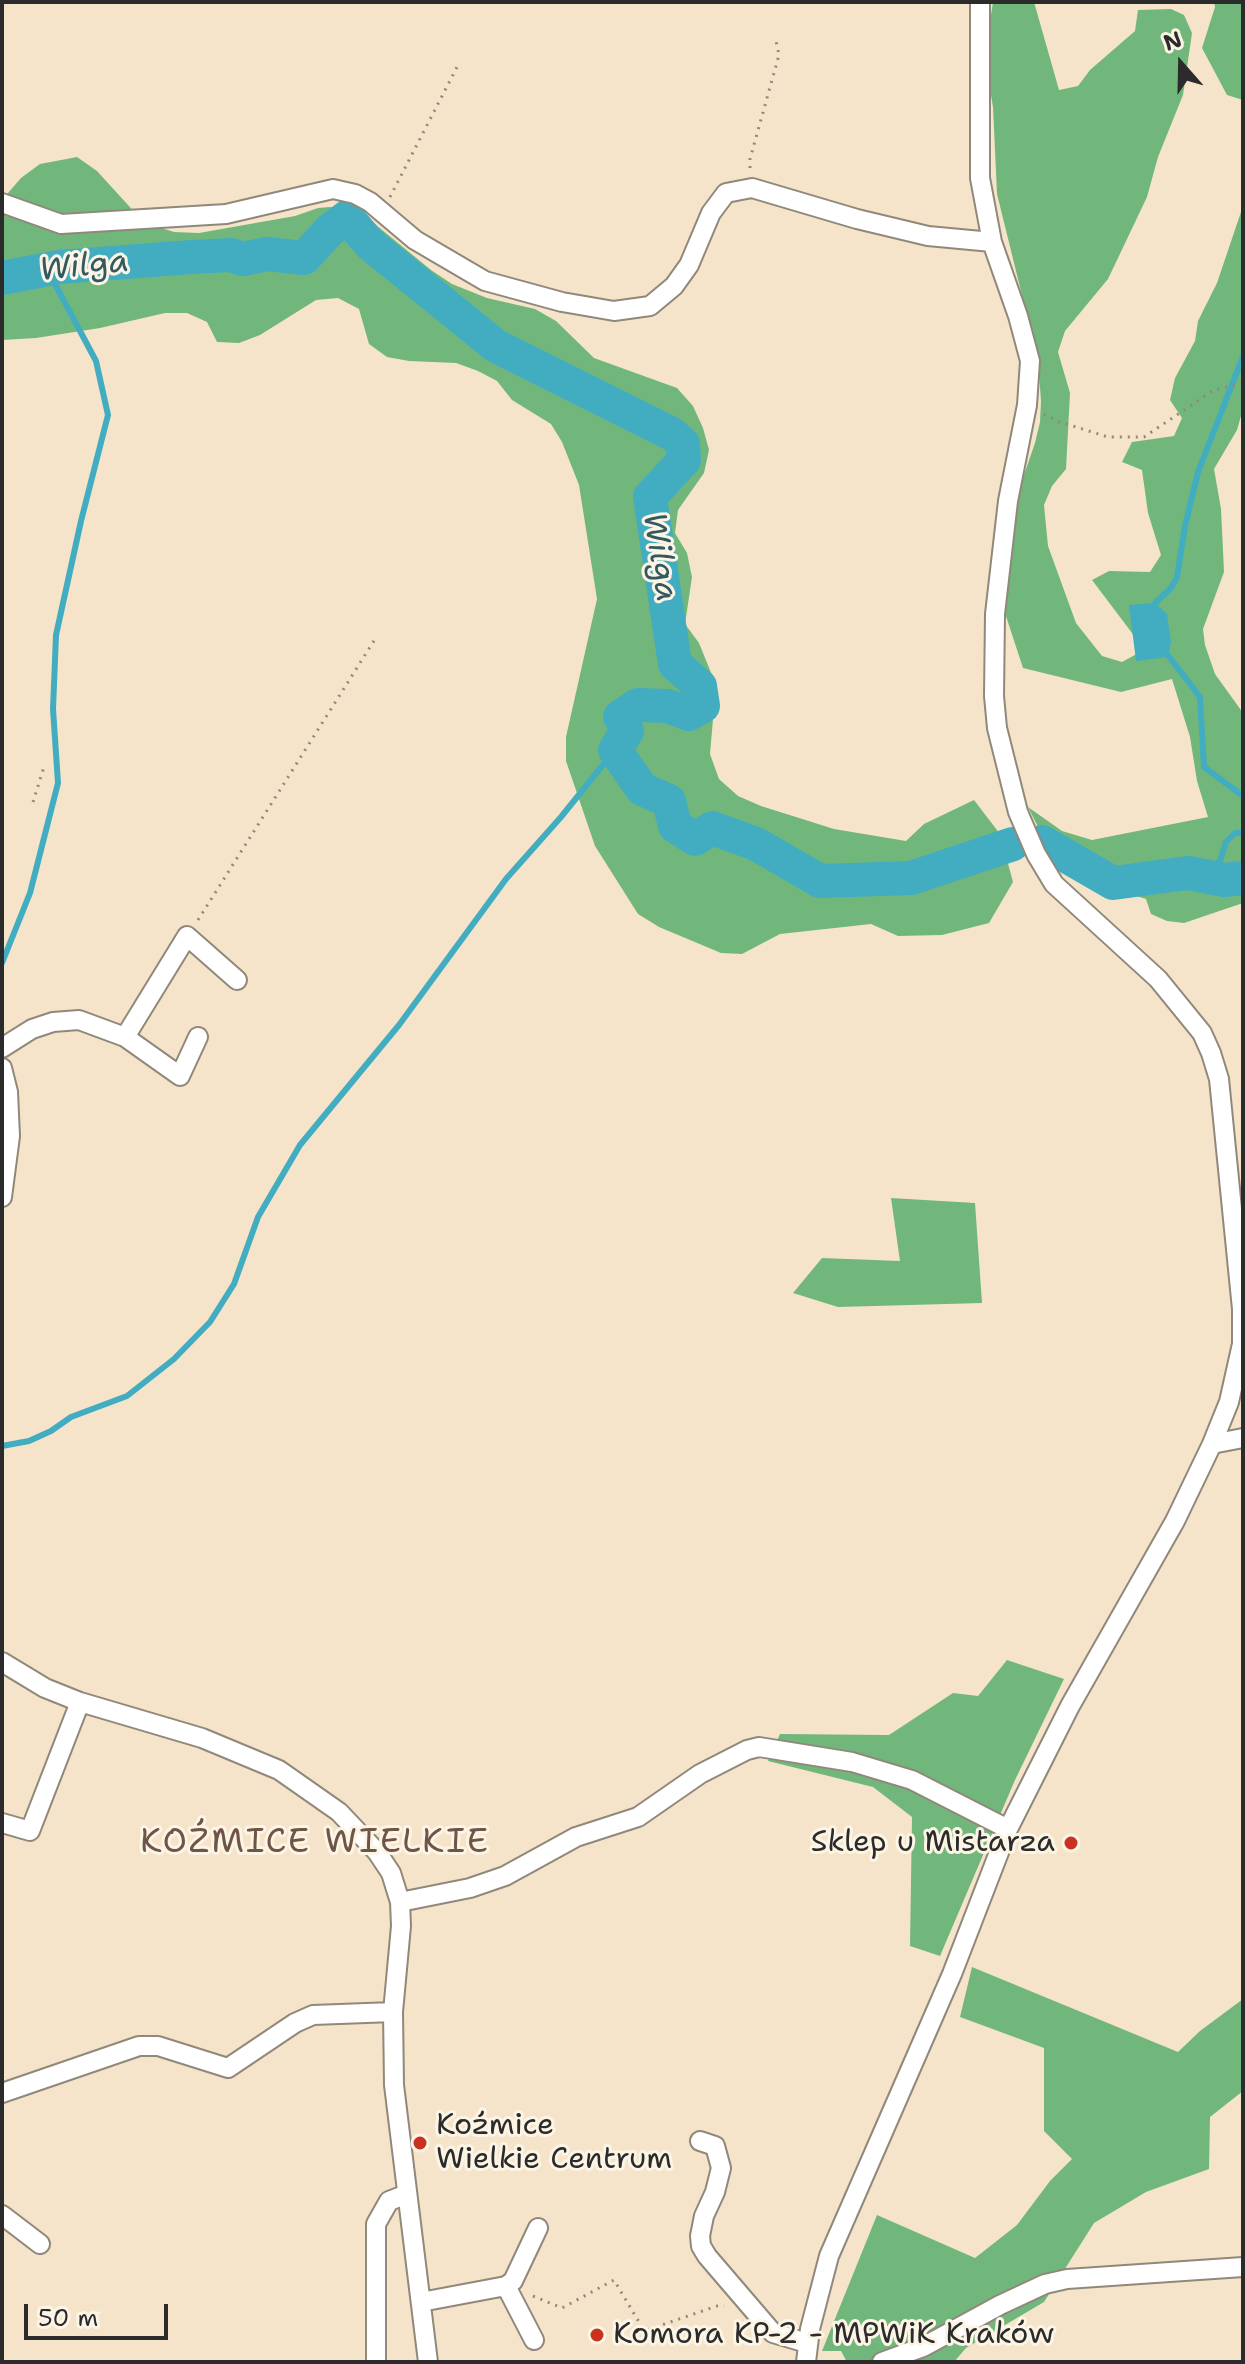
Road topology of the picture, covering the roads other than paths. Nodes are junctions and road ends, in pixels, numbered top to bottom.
1 (980, 2) edge
2 (2, 203) edge
3 (992, 242) junction
4 (237, 980) dead end
5 (125, 1037) junction
6 (198, 1037) dead end
7 (2, 1048) edge
8 (2, 1068) edge
9 (2, 1197) edge
10 (1243, 1438) edge
11 (1212, 1444) junction
12 (2, 1662) edge
13 (80, 1702) junction
14 (2, 1823) edge
15 (1008, 1829) junction
16 (400, 1902) junction
17 (393, 2012) junction
18 (3, 2092) edge
19 (700, 2141) dead end
20 (407, 2194) junction
21 (2, 2215) edge
22 (538, 2228) dead end
23 (40, 2244) dead end
24 (1243, 2267) edge
25 (510, 2294) junction
26 (421, 2302) junction
27 (534, 2340) dead end
28 (807, 2343) junction
29 (376, 2362) edge
30 (428, 2362) edge
31 (806, 2362) edge
32 (882, 2362) edge

1 - 3 street
2 - 3 street
3 - 11 street
4 - 5 street
5 - 6 street
5 - 7 street
8 - 9 street
10 - 11 street
11 - 15 street
12 - 13 street
13 - 14 street
13 - 16 street
15 - 16 street
15 - 28 street
16 - 17 street
17 - 18 street
17 - 20 street
19 - 28 street
20 - 26 street
20 - 29 street
21 - 23 street
22 - 25 street
24 - 32 street
25 - 26 street
25 - 27 street
26 - 30 street
28 - 31 street

